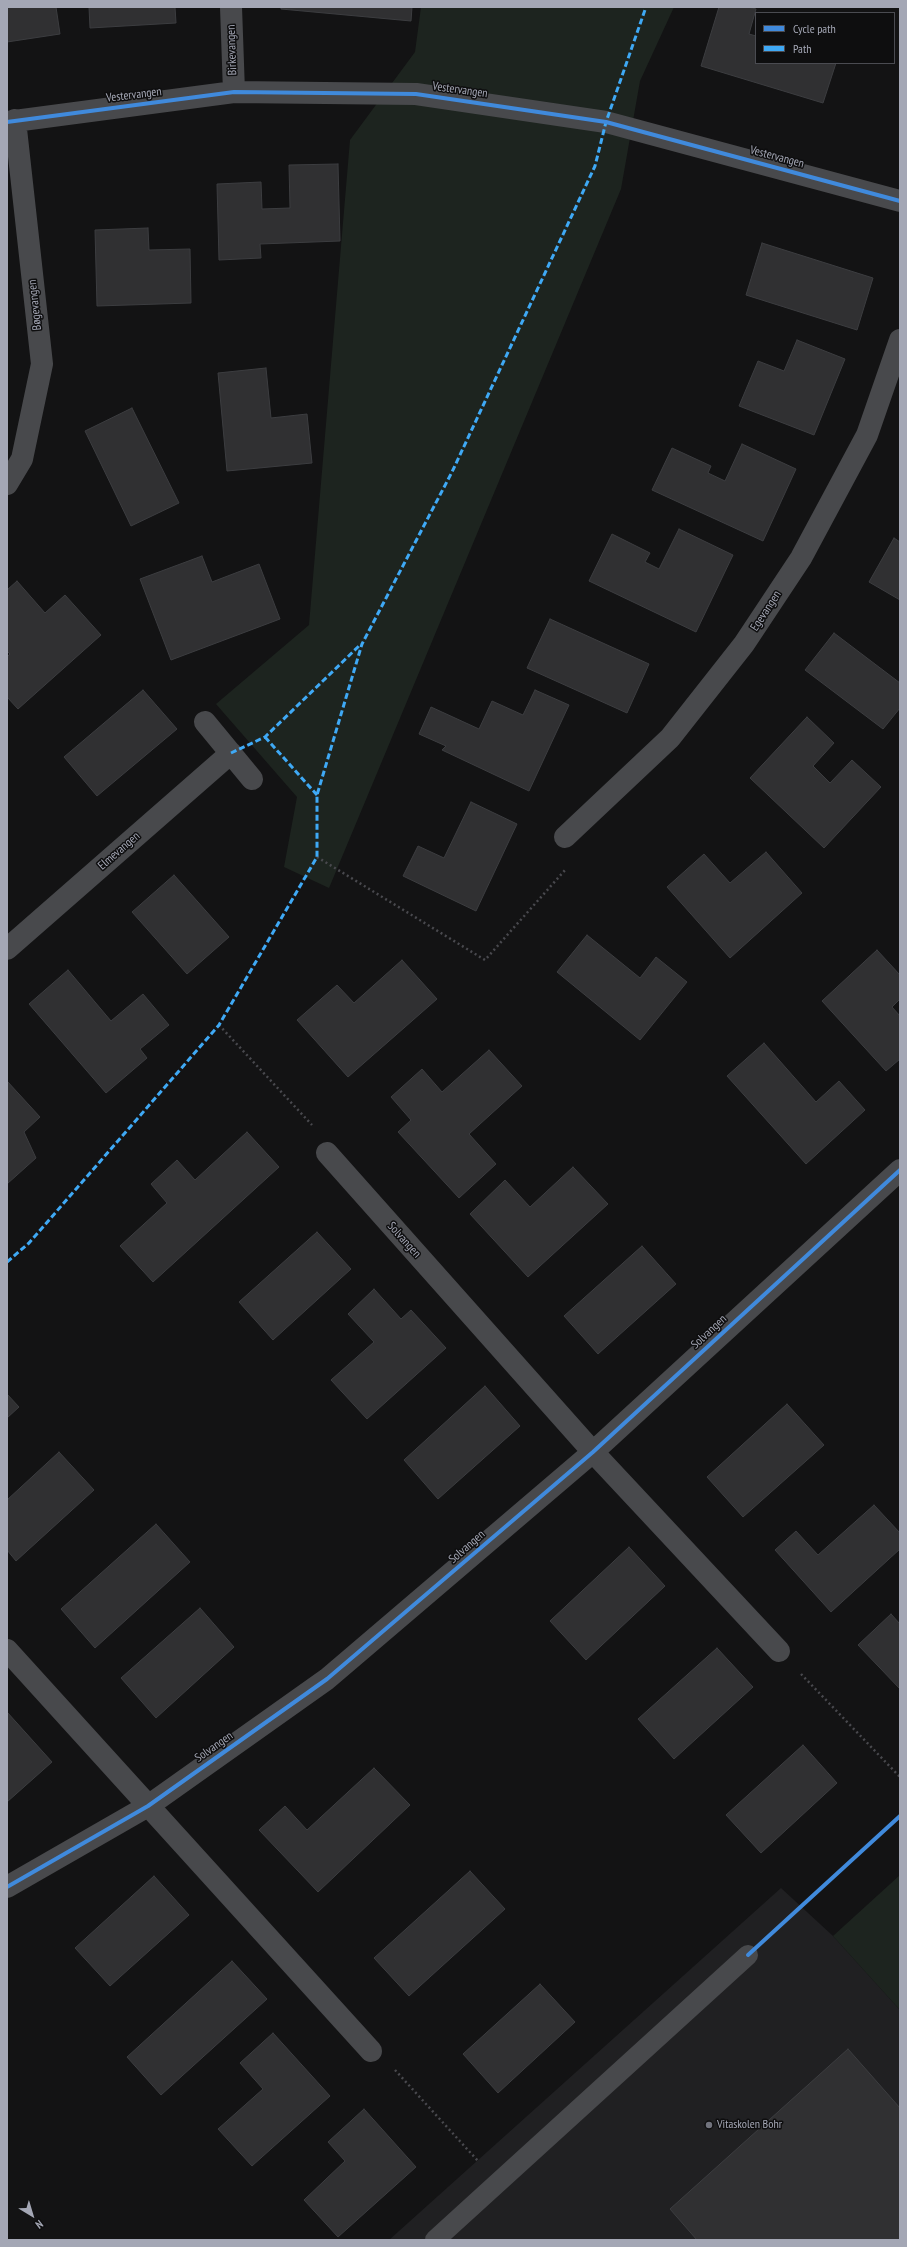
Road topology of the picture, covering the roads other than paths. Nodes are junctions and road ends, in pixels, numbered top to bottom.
1 (231, 7) edge
2 (234, 92) junction
3 (11, 121) edge
4 (900, 201) edge
5 (900, 340) edge
6 (7, 484) edge
7 (205, 722) dead end
8 (231, 753) junction
9 (252, 779) dead end
10 (565, 837) road end
11 (7, 949) edge
12 (327, 1153) road end
13 (900, 1170) edge
14 (593, 1452) junction
15 (7, 1650) edge
16 (779, 1651) road end
17 (148, 1806) junction
18 (7, 1887) edge
19 (748, 1955) dead end
20 (371, 2051) road end
21 (435, 2240) edge

1 - 2 street, Birkevangen
2 - 3 street, Vestervangen
2 - 4 street, Vestervangen
3 - 6 street, Bøgevangen
5 - 10 street, Egevangen
7 - 8 street
8 - 9 street
8 - 11 street, Elmevangen
12 - 14 street, Solvangen
13 - 14 street, Solvangen
14 - 16 street, Solvangen
14 - 17 street, Solvangen
15 - 17 street
17 - 18 street, Solvangen
17 - 20 street
19 - 21 lane

